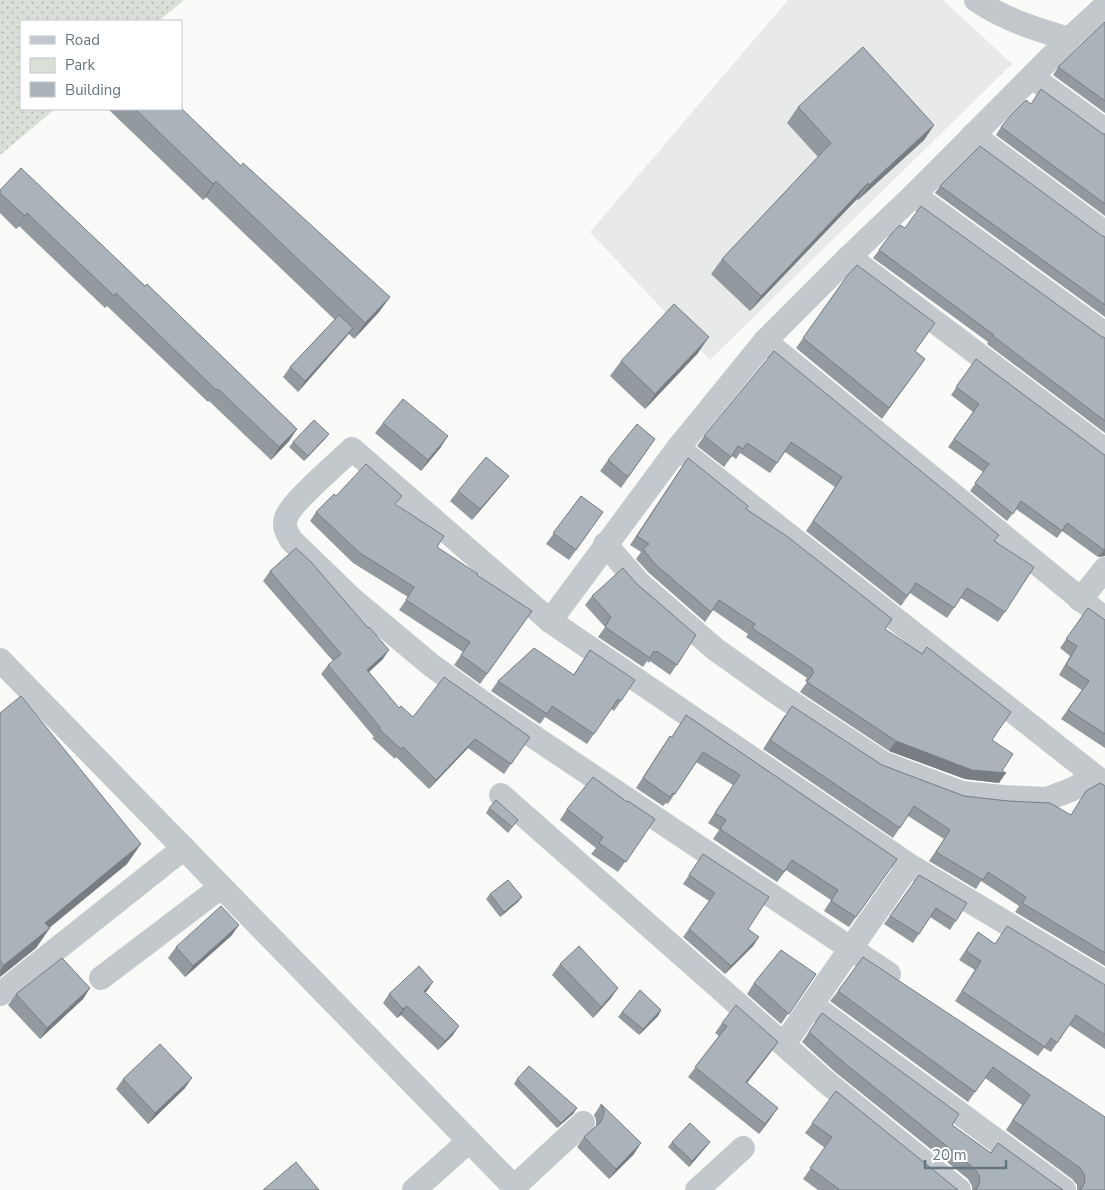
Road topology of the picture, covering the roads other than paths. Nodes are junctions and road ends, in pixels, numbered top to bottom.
1 (976, 0) edge
2 (1105, 6) edge
3 (1069, 39) junction
4 (1032, 77) junction
5 (1105, 130) edge
6 (973, 135) junction
7 (914, 195) junction
8 (1105, 232) edge
9 (849, 257) junction
10 (1105, 334) edge
11 (765, 341) junction
12 (678, 448) junction
13 (1105, 450) edge
14 (605, 544) junction
15 (1105, 569) edge
16 (1080, 600) junction
17 (1105, 619) edge
18 (550, 621) junction
19 (0, 660) edge
20 (1100, 780) edge
21 (500, 795) dead end
22 (184, 848) junction
23 (910, 865) junction
24 (221, 887) junction
25 (850, 949) junction
26 (101, 978) dead end
27 (1105, 982) edge
28 (908, 987) edge
29 (0, 994) edge
30 (812, 1005) junction
31 (784, 1044) junction
32 (583, 1124) dead end
33 (469, 1141) junction
34 (743, 1148) dead end
35 (516, 1188) edge
36 (414, 1190) edge
37 (696, 1190) edge
38 (959, 1190) edge
39 (1064, 1190) edge

1 - 3 street
2 - 3 street
3 - 4 street
4 - 5 street
4 - 6 street
6 - 7 street
6 - 8 street
7 - 9 street
7 - 10 street
9 - 11 street
9 - 13 street
11 - 12 street
11 - 16 street
12 - 14 street
12 - 20 street
14 - 18 street
14 - 20 street
15 - 16 street
16 - 17 street
18 - 23 street
18 - 25 street
19 - 22 street
21 - 31 street
22 - 24 street
22 - 29 street
23 - 25 street
23 - 27 street
24 - 26 street
24 - 33 street
25 - 28 street
25 - 30 street
30 - 31 street
30 - 39 street
31 - 38 street
32 - 35 street
33 - 35 street
33 - 36 street
34 - 37 street

